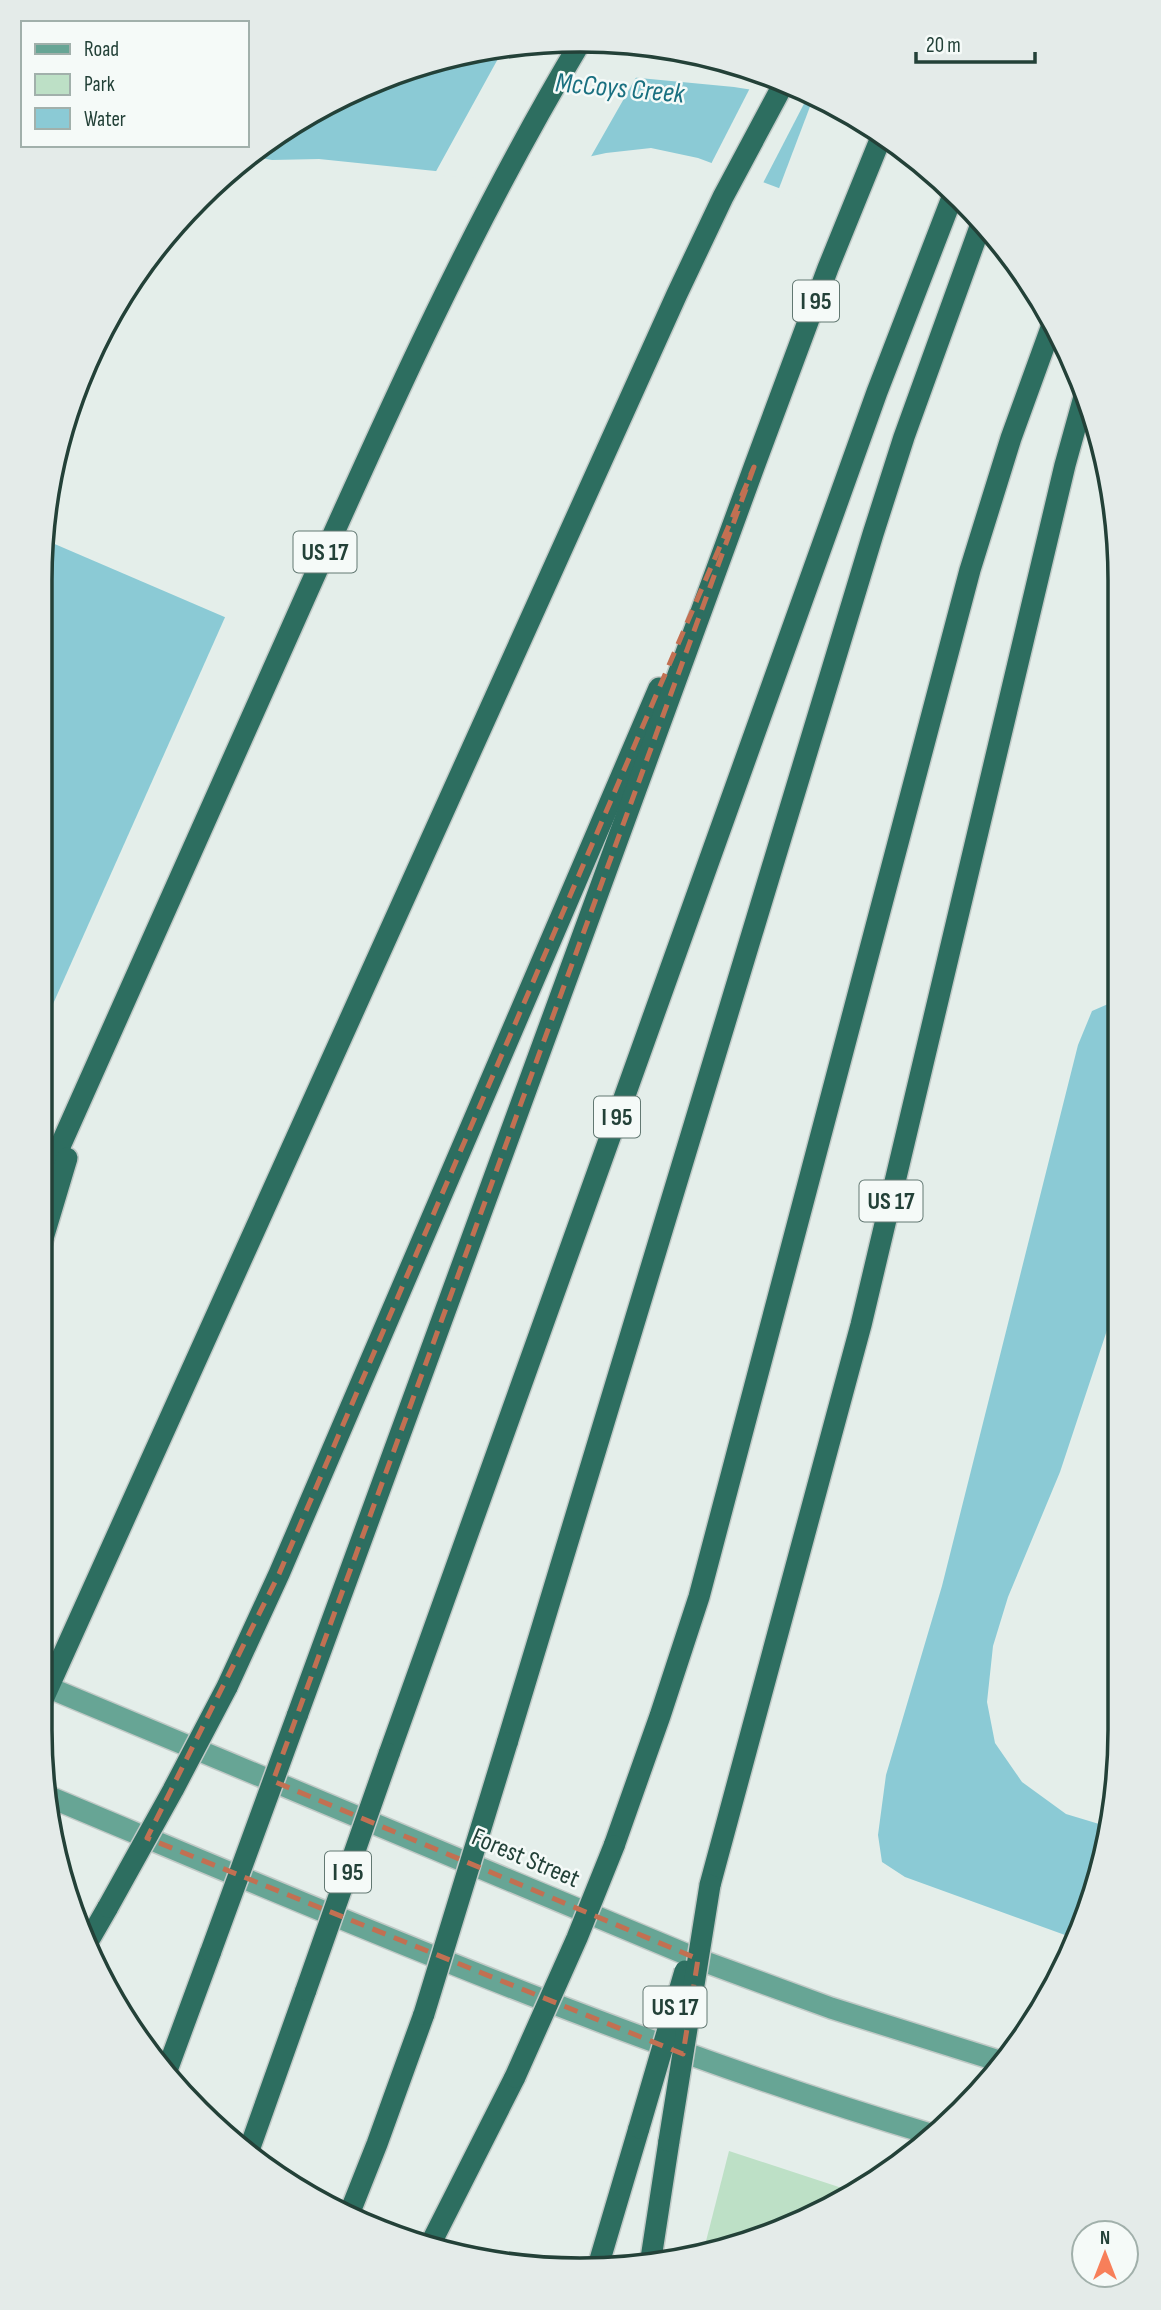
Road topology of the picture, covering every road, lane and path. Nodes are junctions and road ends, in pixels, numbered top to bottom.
1 (575, 52) edge
2 (779, 92) edge
3 (878, 144) edge
4 (950, 203) edge
5 (978, 233) edge
6 (1048, 336) edge
7 (1080, 412) edge
8 (754, 467) junction
9 (93, 1072) junction
10 (52, 1164) edge
11 (52, 1208) edge
12 (52, 1672) edge
13 (52, 1696) edge
14 (57, 1801) edge
15 (710, 1885) junction
16 (93, 1933) edge
17 (993, 2058) edge
18 (170, 2061) edge
19 (922, 2132) edge
20 (252, 2142) edge
21 (353, 2206) edge
22 (434, 2237) edge
23 (652, 2253) edge
24 (601, 2257) edge

1 - 9 highway, US 17
2 - 12 highway
3 - 8 highway, I 95
4 - 20 highway, I 95, bridge
5 - 21 highway, bridge
6 - 22 highway, bridge
7 - 15 highway, US 17
8 - 16 highway, bridge
8 - 18 highway, I 95, bridge
9 - 10 highway, US 17
9 - 11 highway
13 - 17 main road, Forest Street
14 - 19 main road
15 - 23 highway, bridge
15 - 24 highway, US 17, bridge

